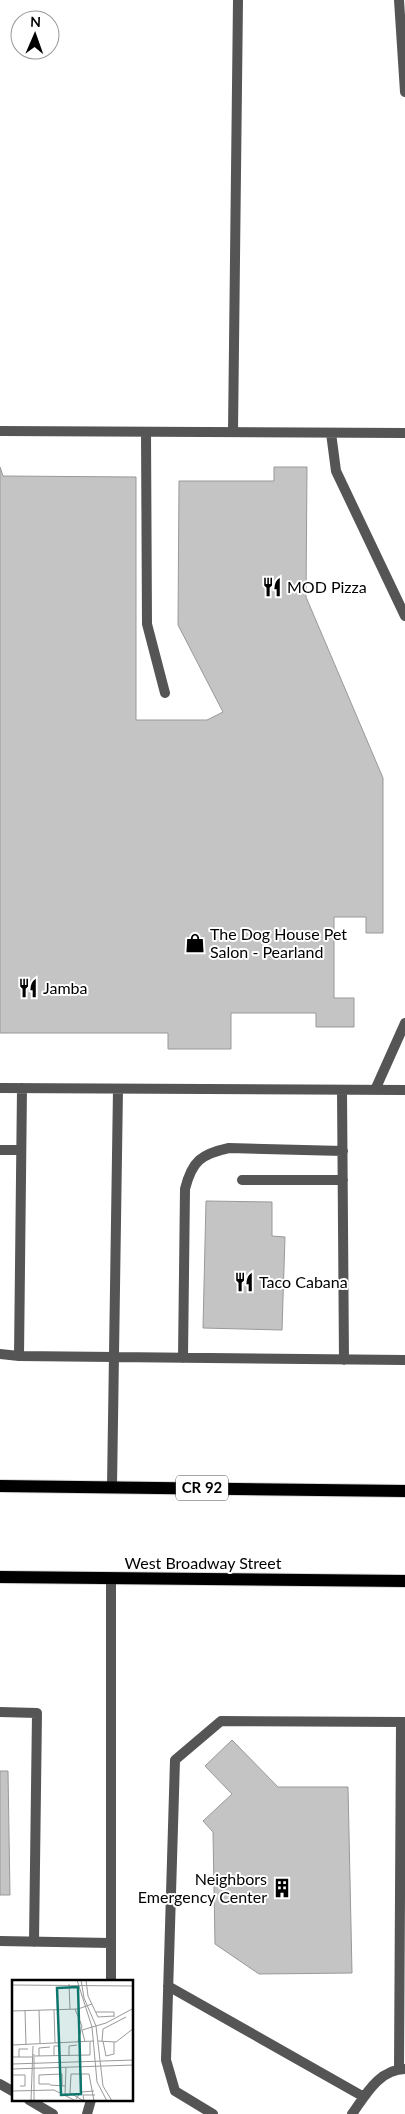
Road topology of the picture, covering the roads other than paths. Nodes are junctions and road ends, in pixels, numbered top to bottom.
1 (238, 0) edge
2 (399, 0) edge
3 (405, 92) edge
4 (0, 430) edge
5 (146, 432) junction
6 (233, 432) junction
7 (331, 433) junction
8 (405, 433) edge
9 (405, 616) edge
10 (165, 693) dead end
11 (405, 1023) edge
12 (0, 1088) edge
13 (22, 1088) junction
14 (118, 1089) junction
15 (342, 1090) junction
16 (375, 1090) junction
17 (405, 1090) edge
18 (0, 1150) edge
19 (21, 1150) junction
20 (343, 1150) junction
21 (242, 1180) dead end
22 (343, 1180) junction
23 (0, 1354) edge
24 (19, 1356) junction
25 (114, 1357) junction
26 (183, 1358) junction
27 (344, 1360) junction
28 (405, 1360) edge
29 (0, 1486) edge
30 (112, 1487) junction
31 (405, 1490) edge
32 (0, 1577) edge
33 (111, 1579) junction
34 (405, 1581) edge
35 (0, 1712) edge
36 (403, 1722) edge
37 (402, 1809) edge
38 (0, 1941) edge
39 (34, 1942) junction
40 (111, 1943) junction
41 (111, 1980) edge
42 (168, 1986) junction
43 (402, 2069) edge
44 (0, 2084) edge
45 (12, 2091) edge
46 (364, 2097) junction
47 (32, 2102) edge
48 (91, 2102) edge
49 (53, 2114) edge
50 (87, 2114) edge
51 (213, 2114) edge
52 (352, 2114) edge

1 - 6 street
2 - 3 street
4 - 5 street
5 - 6 street
5 - 10 street
6 - 7 street
7 - 8 street
7 - 9 street
11 - 16 street
12 - 13 street
13 - 14 street
13 - 19 street
14 - 15 street
14 - 25 street
15 - 16 street
15 - 20 street
16 - 17 street
18 - 19 street
19 - 24 street
20 - 22 street
20 - 26 street
21 - 22 street
22 - 27 street
23 - 24 street
24 - 25 street
25 - 26 street
25 - 30 street
26 - 27 street
27 - 28 street
29 - 30 main road, CR 92
30 - 31 main road, CR 92
32 - 33 main road, West Broadway Street
33 - 34 main road, West Broadway Street
33 - 40 street
35 - 39 street
36 - 37 street
36 - 42 street
37 - 43 street
38 - 39 street
39 - 40 street
40 - 41 street
42 - 46 street
42 - 51 street
43 - 46 street
44 - 45 street
46 - 52 street
47 - 49 street
48 - 50 street

